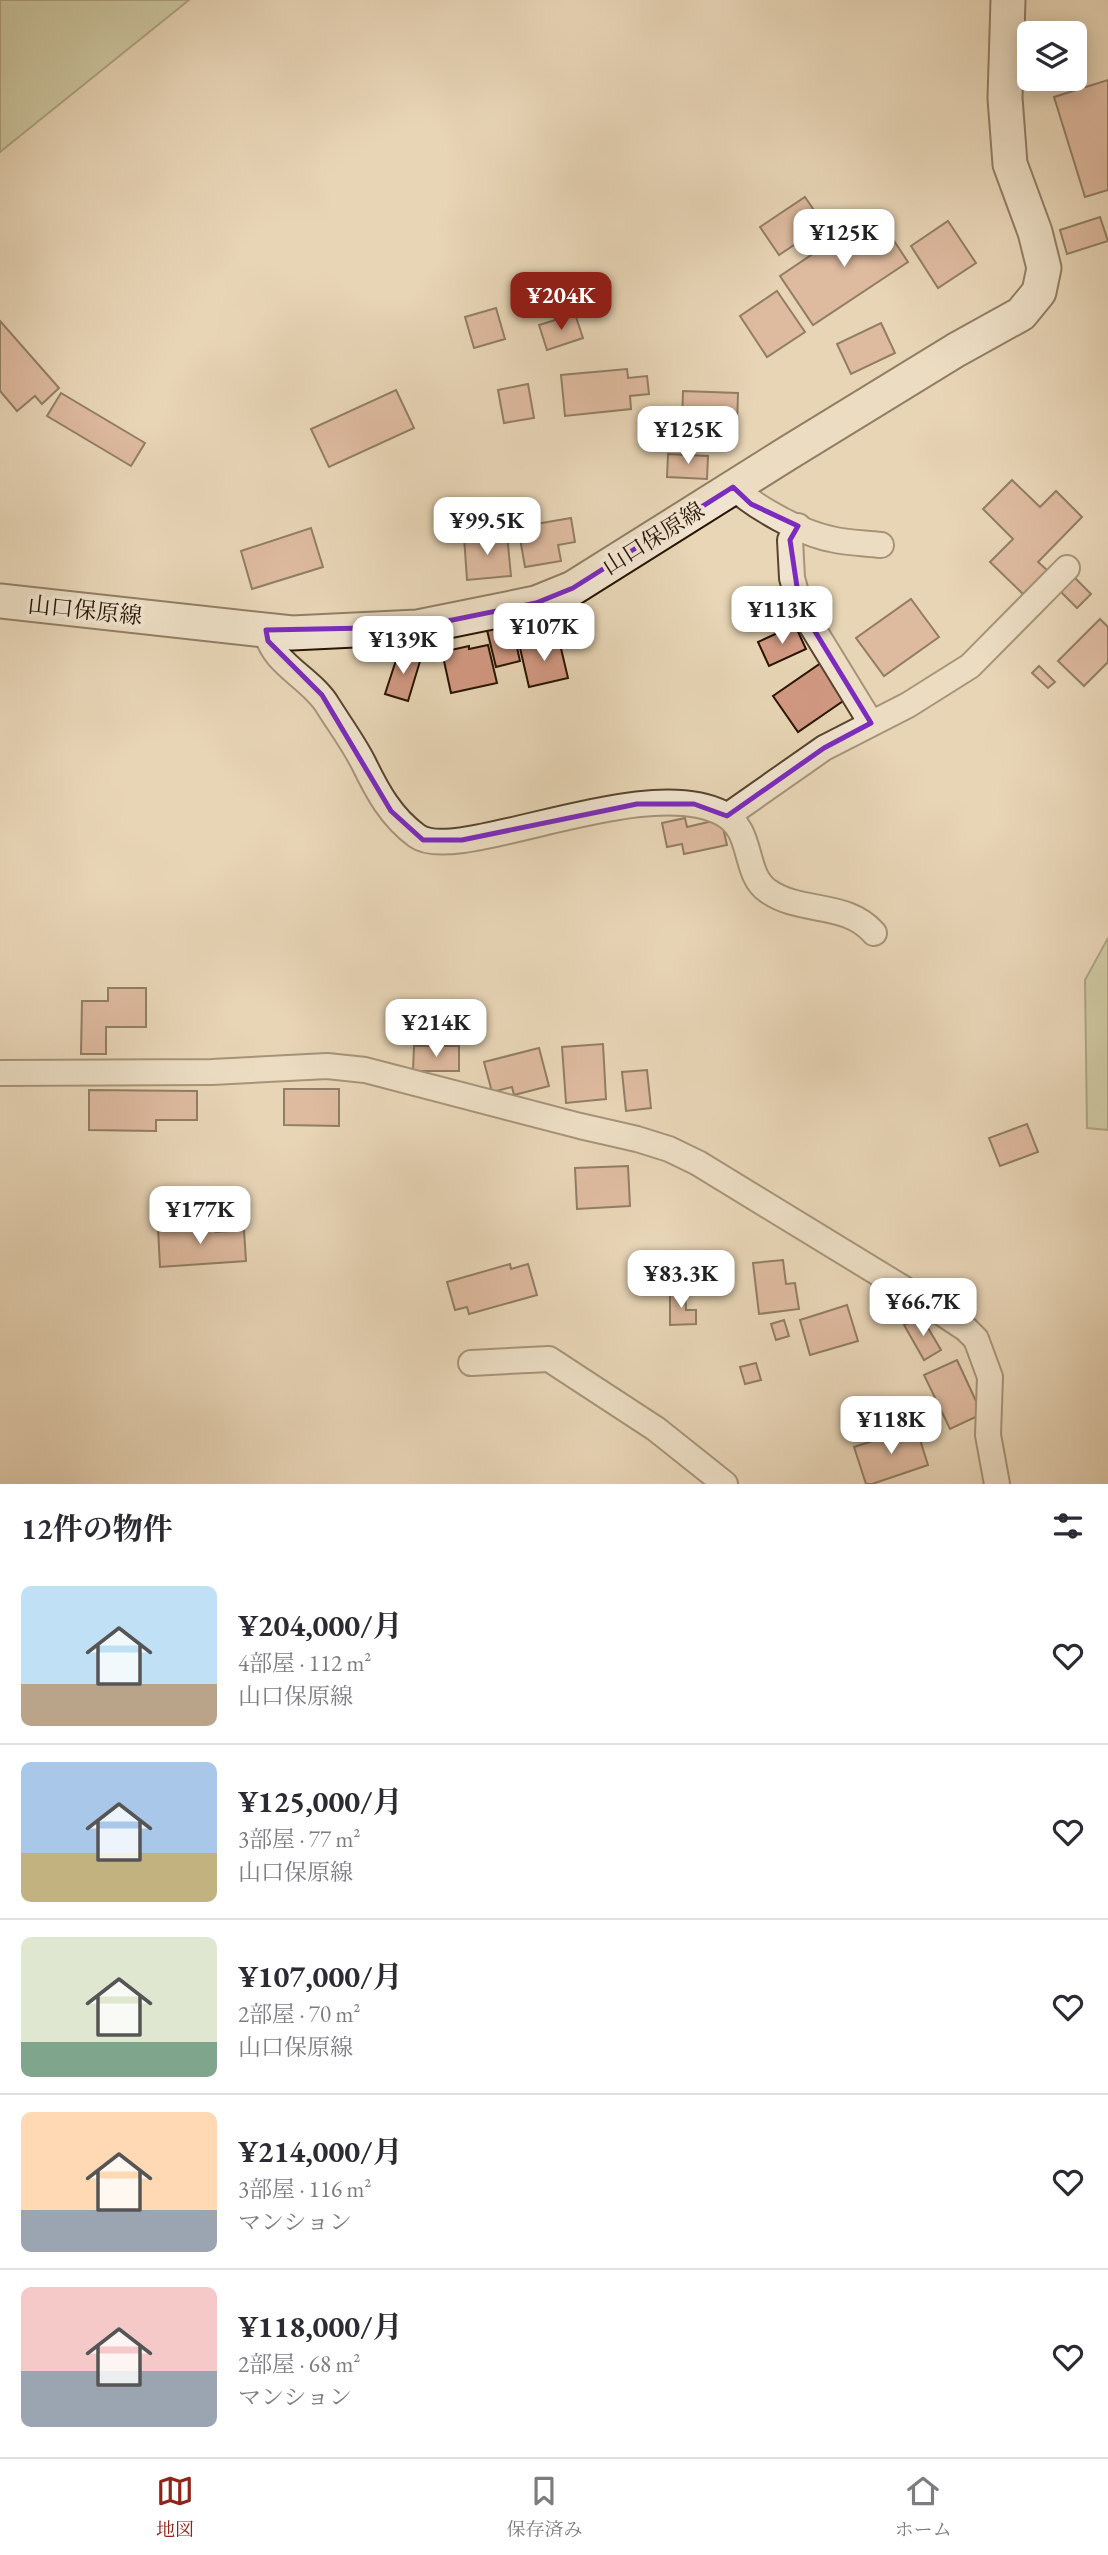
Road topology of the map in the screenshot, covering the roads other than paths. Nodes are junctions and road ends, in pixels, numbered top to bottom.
1 (1008, 0) edge
2 (733, 487) junction
3 (798, 526) junction
4 (881, 545) dead end
5 (1067, 568) dead end
6 (0, 601) edge
7 (266, 630) junction
8 (871, 723) junction
9 (727, 816) junction
10 (874, 933) dead end
11 (0, 1073) edge
12 (471, 1363) dead end
13 (725, 1484) edge
14 (997, 1484) edge

1 - 2 main road, 山口保原線
2 - 3 street
2 - 7 main road, 山口保原線
3 - 4 street
3 - 8 street
5 - 8 street
6 - 7 main road, 山口保原線
7 - 9 street
8 - 9 street
9 - 10 street
11 - 14 street
12 - 13 street

